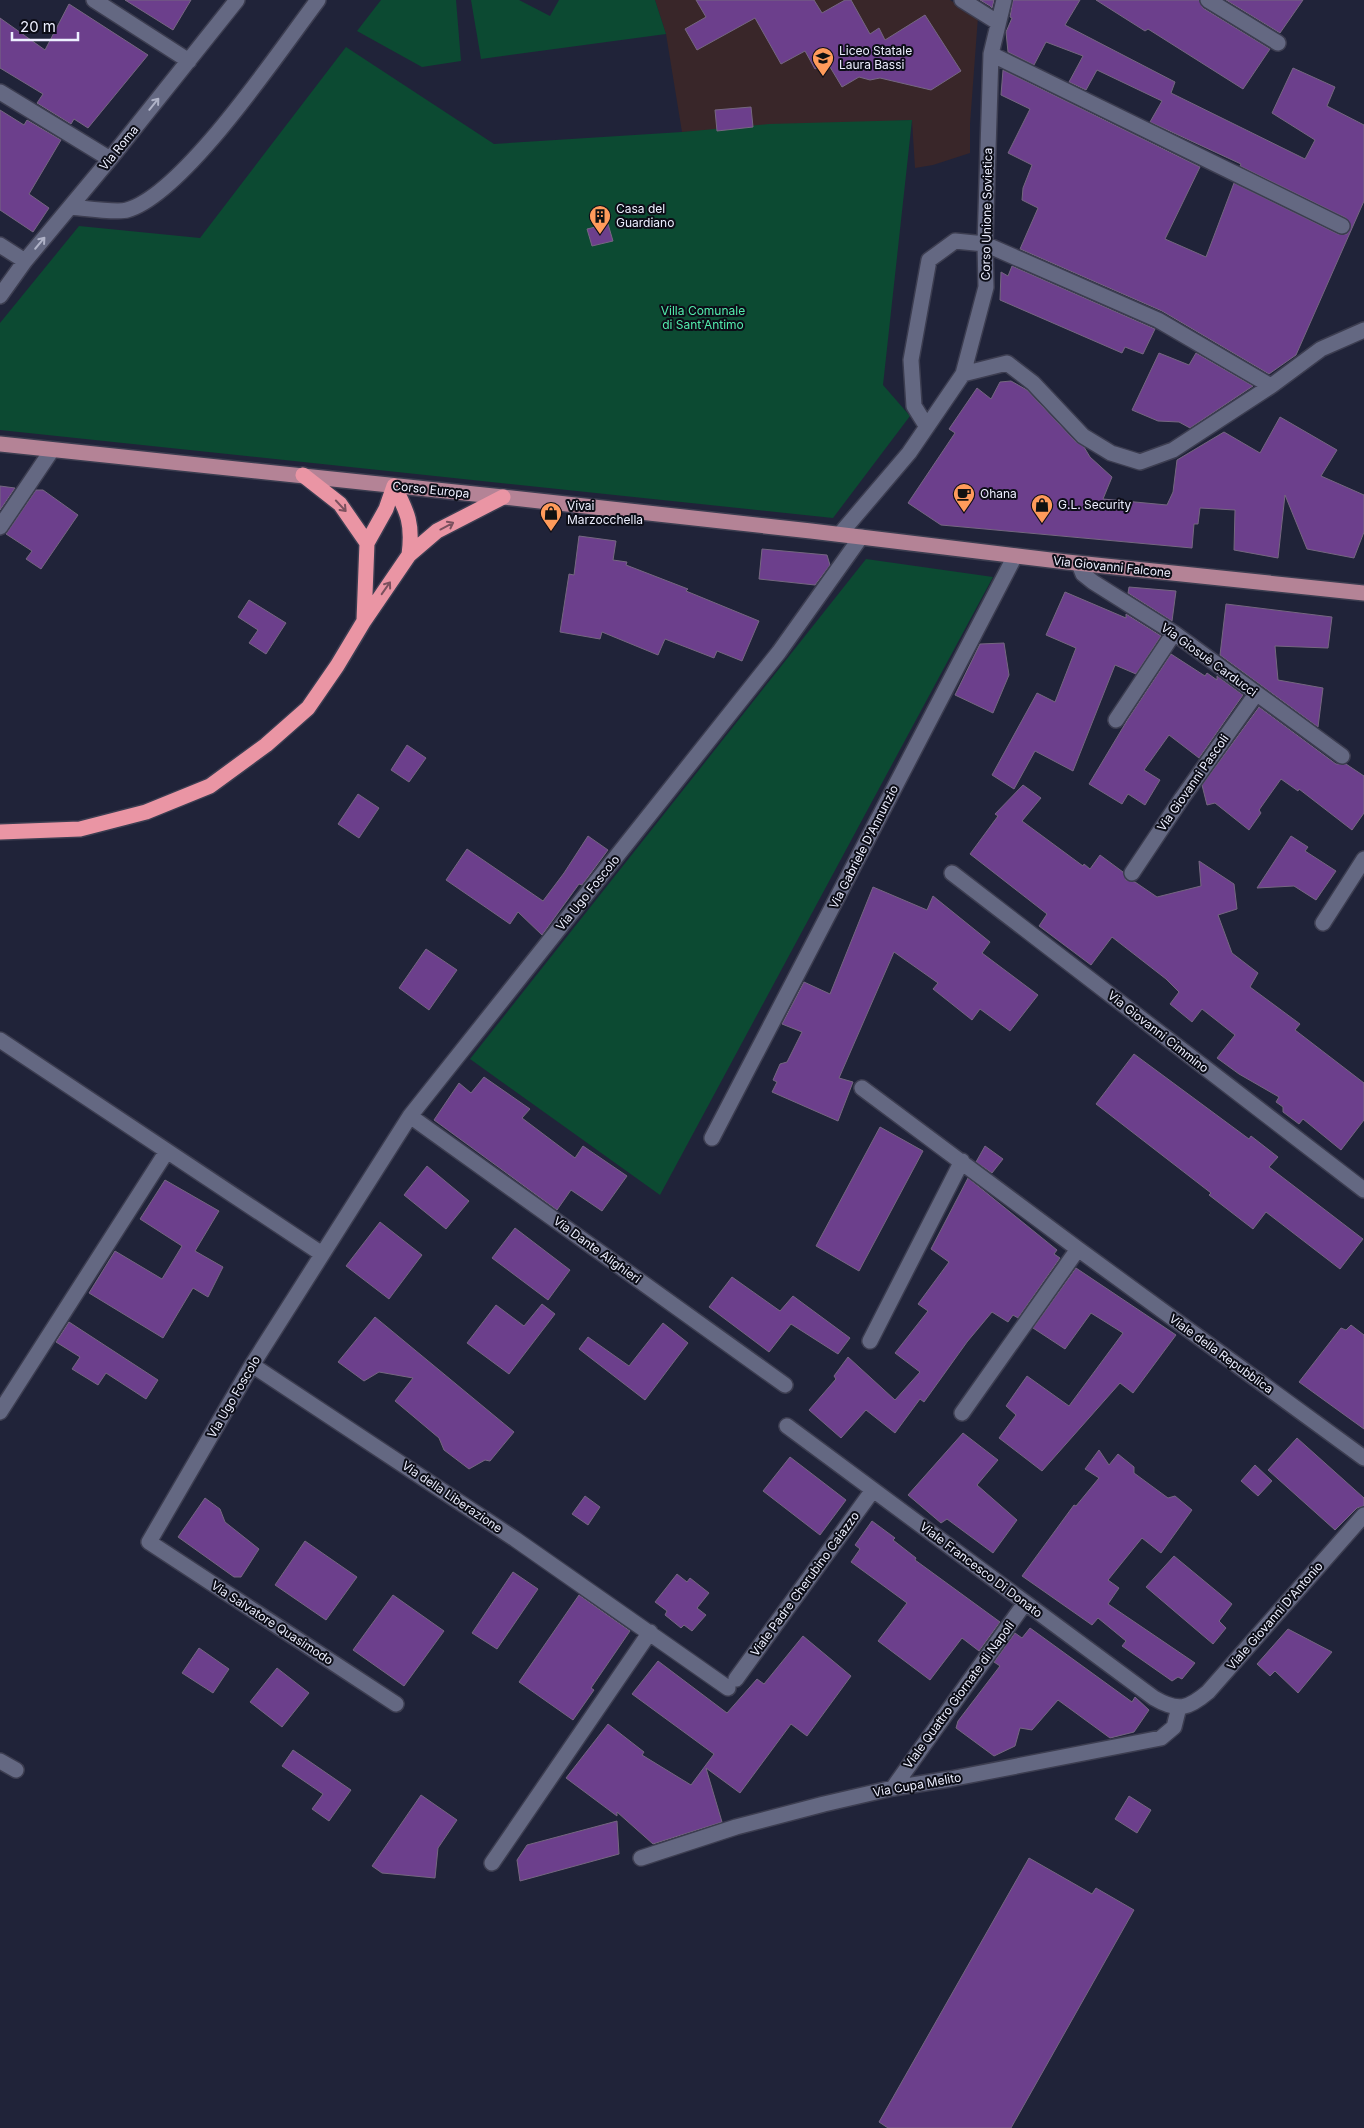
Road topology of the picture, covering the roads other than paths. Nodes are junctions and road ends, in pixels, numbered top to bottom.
1 (94, 0) edge
2 (237, 0) edge
3 (318, 0) edge
4 (962, 0) edge
5 (1004, 0) edge
6 (1208, 0) edge
7 (997, 22) junction
8 (1278, 43) dead end
9 (991, 54) junction
10 (189, 61) junction
11 (0, 92) edge
12 (110, 159) junction
13 (70, 207) junction
14 (1342, 226) dead end
15 (985, 244) junction
16 (0, 245) edge
17 (25, 261) junction
18 (0, 296) edge
19 (1364, 330) edge
20 (963, 374) junction
21 (1271, 386) junction
22 (927, 427) junction
23 (0, 444) edge
24 (52, 450) junction
25 (304, 475) junction
26 (394, 486) junction
27 (503, 497) junction
28 (0, 527) edge
29 (840, 534) junction
30 (861, 537) junction
31 (368, 544) junction
32 (409, 555) junction
33 (1015, 556) junction
34 (1078, 564) junction
35 (1364, 593) edge
36 (364, 621) junction
37 (1174, 633) junction
38 (1256, 694) junction
39 (1116, 720) dead end
40 (1342, 756) dead end
41 (0, 832) edge
42 (1364, 859) edge
43 (952, 873) dead end
44 (1132, 873) dead end
45 (1323, 923) dead end
46 (0, 1040) edge
47 (862, 1088) dead end
48 (410, 1116) junction
49 (712, 1138) dead end
50 (167, 1151) junction
51 (962, 1161) junction
52 (1364, 1190) edge
53 (1078, 1249) junction
54 (322, 1254) junction
55 (870, 1341) dead end
56 (252, 1365) junction
57 (784, 1385) dead end
58 (0, 1412) edge
59 (962, 1413) dead end
60 (786, 1426) dead end
61 (1364, 1458) edge
62 (874, 1490) junction
63 (1364, 1514) edge
64 (149, 1542) joint
65 (1025, 1603) junction
66 (650, 1632) junction
67 (732, 1683) joint
68 (396, 1704) dead end
69 (1179, 1708) junction
70 (0, 1761) edge
71 (16, 1770) dead end
72 (893, 1788) junction
73 (641, 1858) dead end
74 (492, 1863) dead end

1 - 10 street
2 - 10 street, Via Roma
3 - 13 street
4 - 7 street
5 - 7 street, Corso Unione Sovietica
6 - 8 street
7 - 9 street, Corso Unione Sovietica
9 - 14 street
9 - 15 street, Corso Unione Sovietica
12 -> 10 street, Via Roma
11 - 12 street
12 - 13 street, Via Roma
17 -> 13 street, Via Roma
15 - 20 street, Corso Unione Sovietica
15 - 21 street
15 - 22 street
16 - 17 street
17 - 18 street, Via Roma
19 - 21 street
20 - 21 street
20 - 22 street, Corso Unione Sovietica
22 - 29 street, Corso Unione Sovietica
23 - 24 main road, Corso Europa
24 - 25 main road, Corso Europa
24 - 28 street
25 - 26 main road, Corso Europa
25 -> 31 highway
26 - 27 main road, Corso Europa
26 - 31 highway
26 - 32 highway
27 - 29 main road, Corso Europa
32 -> 27 highway
29 - 30 main road, Corso Europa
30 - 33 main road, Via Giovanni Falcone
30 - 48 street, Via Ugo Foscolo
31 - 36 highway
36 -> 32 highway
33 - 34 main road, Via Giovanni Falcone
33 - 49 street, Via Gabriele D'Annunzio
34 - 35 main road, Via Giovanni Falcone
34 - 37 street, Via Giosuè Carducci
36 - 41 highway
37 - 38 street, Via Giosuè Carducci
37 - 39 street
38 - 40 street, Via Giosuè Carducci
38 - 44 street, Via Giovanni Pascoli
42 - 45 street
43 - 52 street, Via Giovanni Cimmino
46 - 50 street
47 - 51 street, Viale della Repubblica
48 - 54 street, Via Ugo Foscolo
48 - 57 street, Via Dante Alighieri
50 - 54 street
50 - 58 street
51 - 53 street, Viale della Repubblica
51 - 55 street
53 - 59 street
53 - 61 street, Viale della Repubblica
54 - 56 street, Via Ugo Foscolo
56 - 64 street, Via Ugo Foscolo
56 - 66 street, Via della Liberazione
60 - 62 street, Viale Francesco Di Donato
62 - 65 street, Viale Francesco Di Donato
62 - 67 street, Viale Padre Cherubino Caiazzo
63 - 69 street, Viale Giovanni D'Antonio
64 - 68 street, Via Salvatore Quasimodo
65 - 69 street, Viale Francesco Di Donato
65 - 72 street, Viale Quattro Giornate di Napoli
66 - 67 street, Via della Liberazione
66 - 74 street
69 - 72 street, Via Cupa Melito
70 - 71 street
72 - 73 street, Via Cupa Melito

